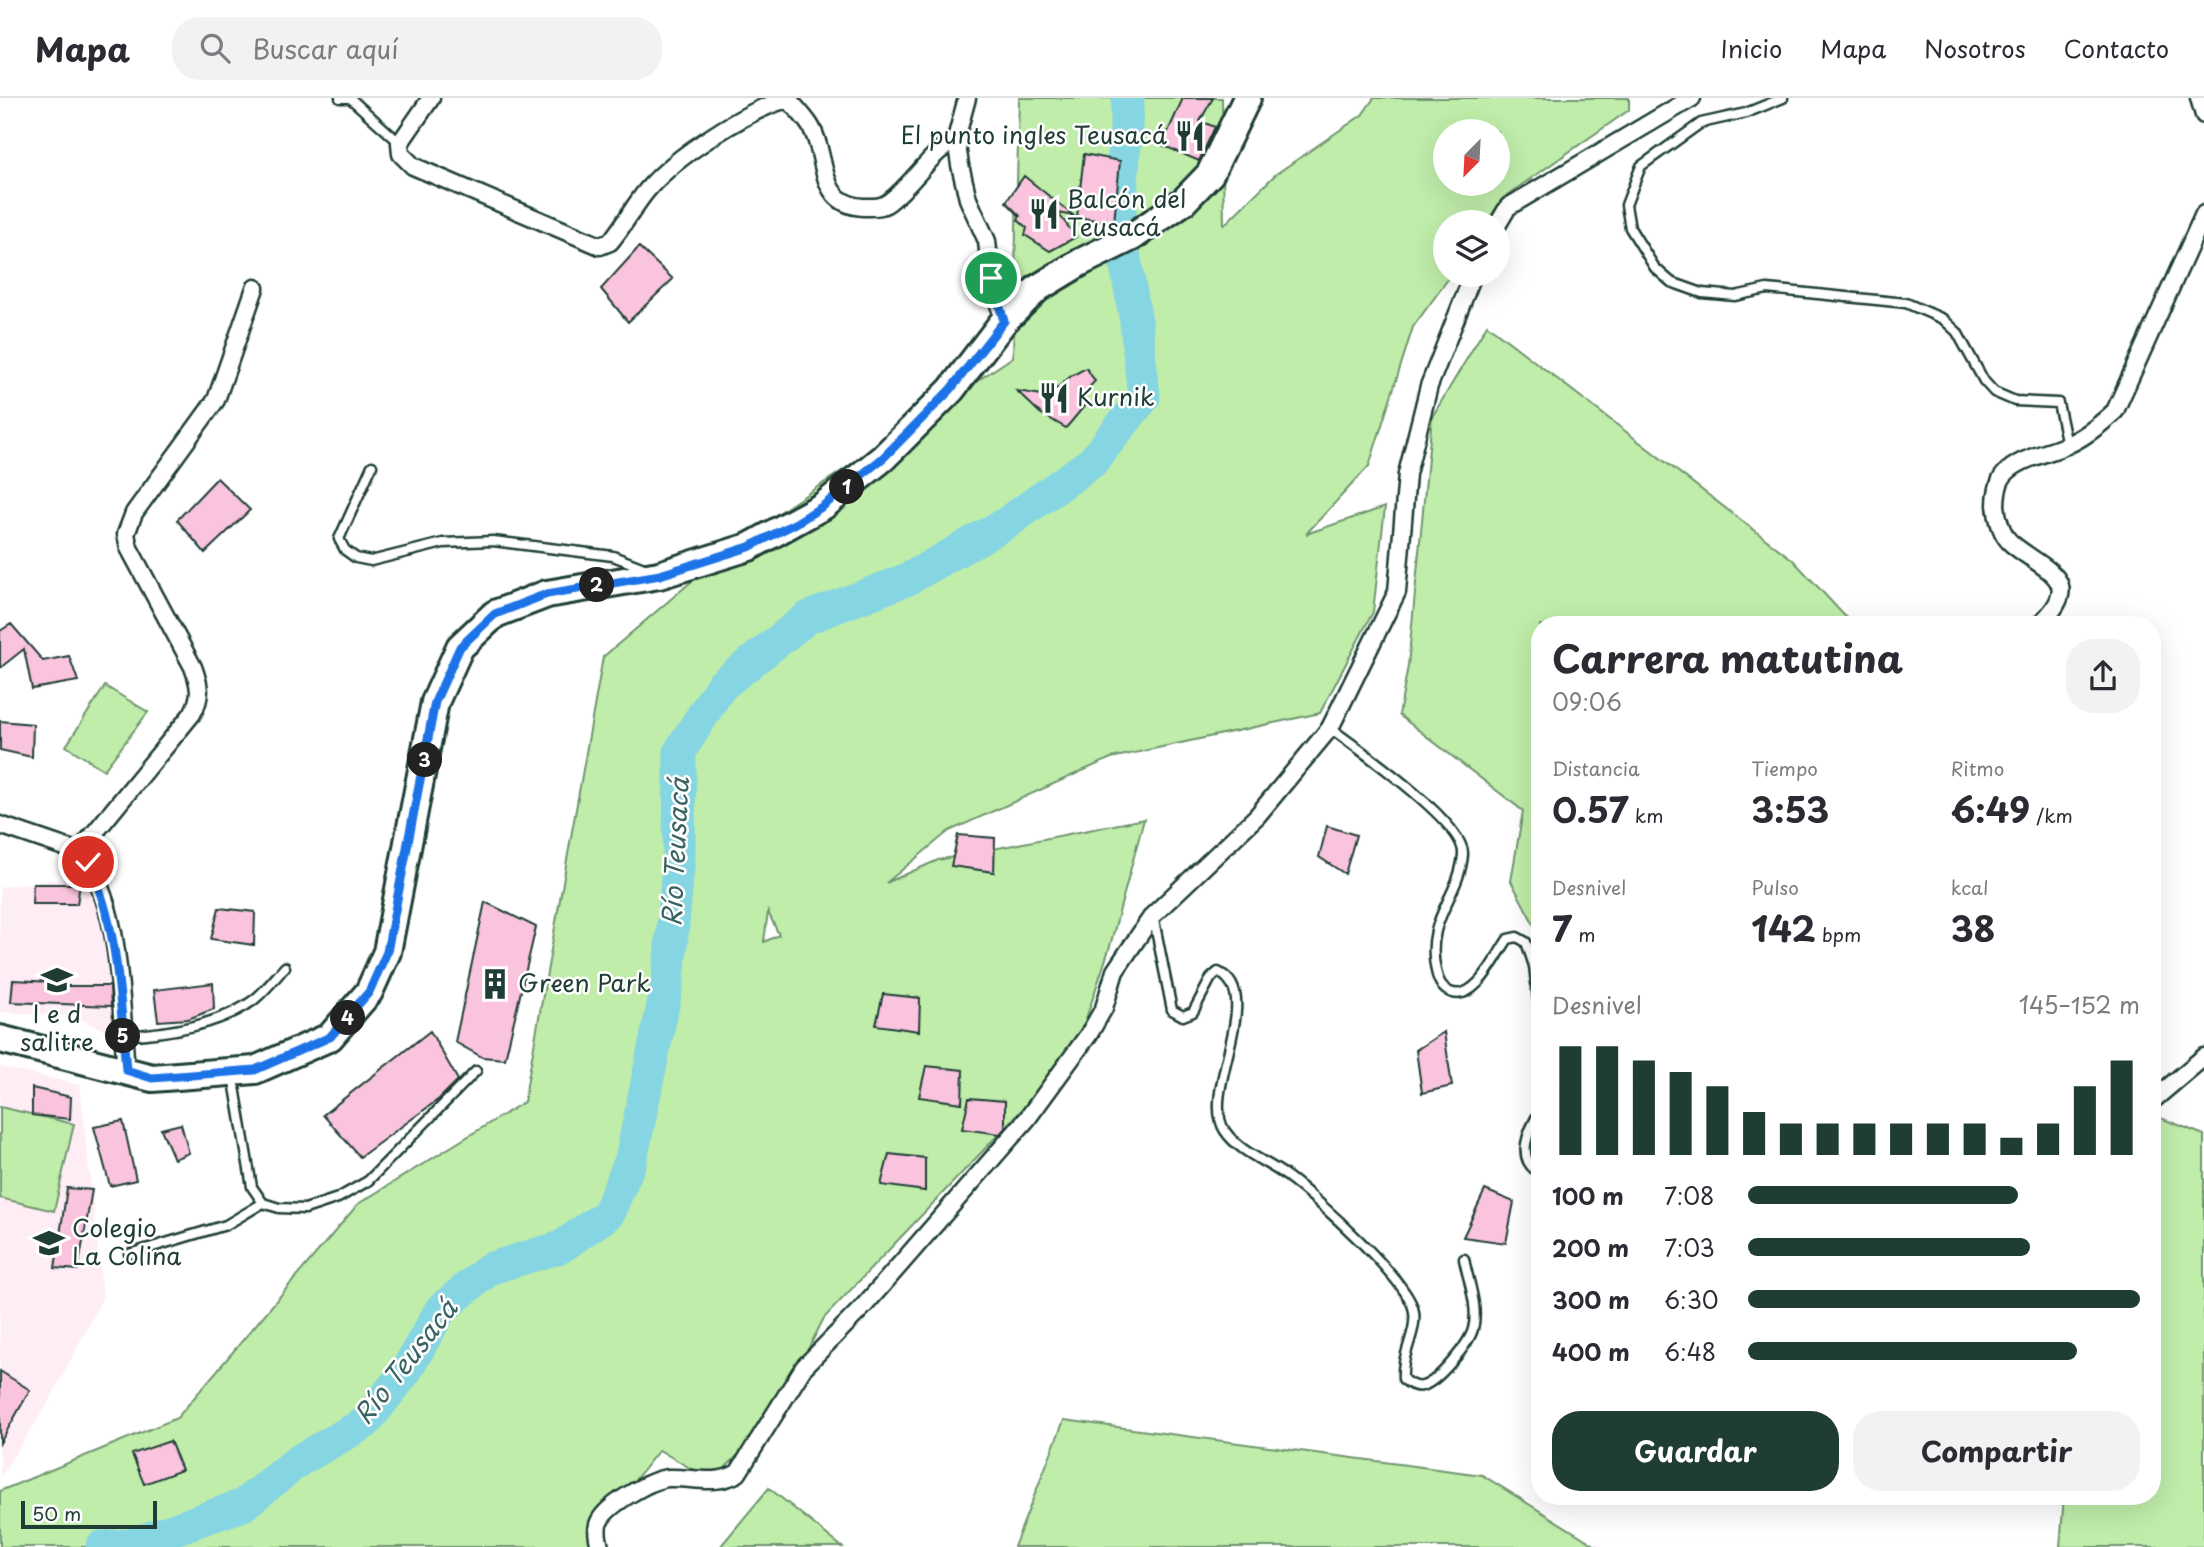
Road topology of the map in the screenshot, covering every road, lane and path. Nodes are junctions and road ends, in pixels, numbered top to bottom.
1 (340, 98) edge
2 (350, 98) edge
3 (431, 98) edge
4 (967, 98) edge
5 (1247, 98) edge
6 (1692, 98) edge
7 (1783, 98) edge
8 (2199, 98) edge
9 (788, 99) edge
10 (2204, 114) edge
11 (956, 139) junction
12 (400, 143) junction
13 (1506, 210) edge
14 (2204, 214) edge
15 (1468, 287) edge
16 (256, 288) dead end
17 (1004, 321) junction
18 (2067, 445) junction
19 (372, 466) dead end
20 (660, 575) junction
21 (2048, 616) edge
22 (1330, 728) junction
23 (0, 825) edge
24 (79, 852) junction
25 (1153, 915) junction
26 (1531, 957) edge
27 (285, 967) dead end
28 (123, 1037) junction
29 (0, 1039) edge
30 (2204, 1057) edge
31 (126, 1070) junction
32 (476, 1071) dead end
33 (233, 1073) junction
34 (2161, 1093) edge
35 (1531, 1125) edge
36 (1531, 1164) edge
37 (263, 1203) junction
38 (130, 1255) dead end
39 (1464, 1259) dead end
40 (600, 1547) edge

1 - 2 lane
2 - 12 lane
3 - 12 street
4 - 11 street
5 - 17 main road
6 - 13 street
7 - 18 lane
8 - 10 street
9 - 11 street
9 - 12 street
11 - 17 street
14 - 18 street
15 - 22 street
16 - 24 street
17 - 20 main road
18 - 21 street
19 - 20 lane
20 - 33 main road
22 - 25 street
22 - 26 lane
23 - 24 street
24 - 28 street
25 - 39 lane
25 - 40 street
27 - 28 lane
28 - 31 street
29 - 31 main road
30 - 34 street
31 - 33 main road
32 - 37 lane
33 - 37 lane
35 - 36 lane
37 - 38 lane

